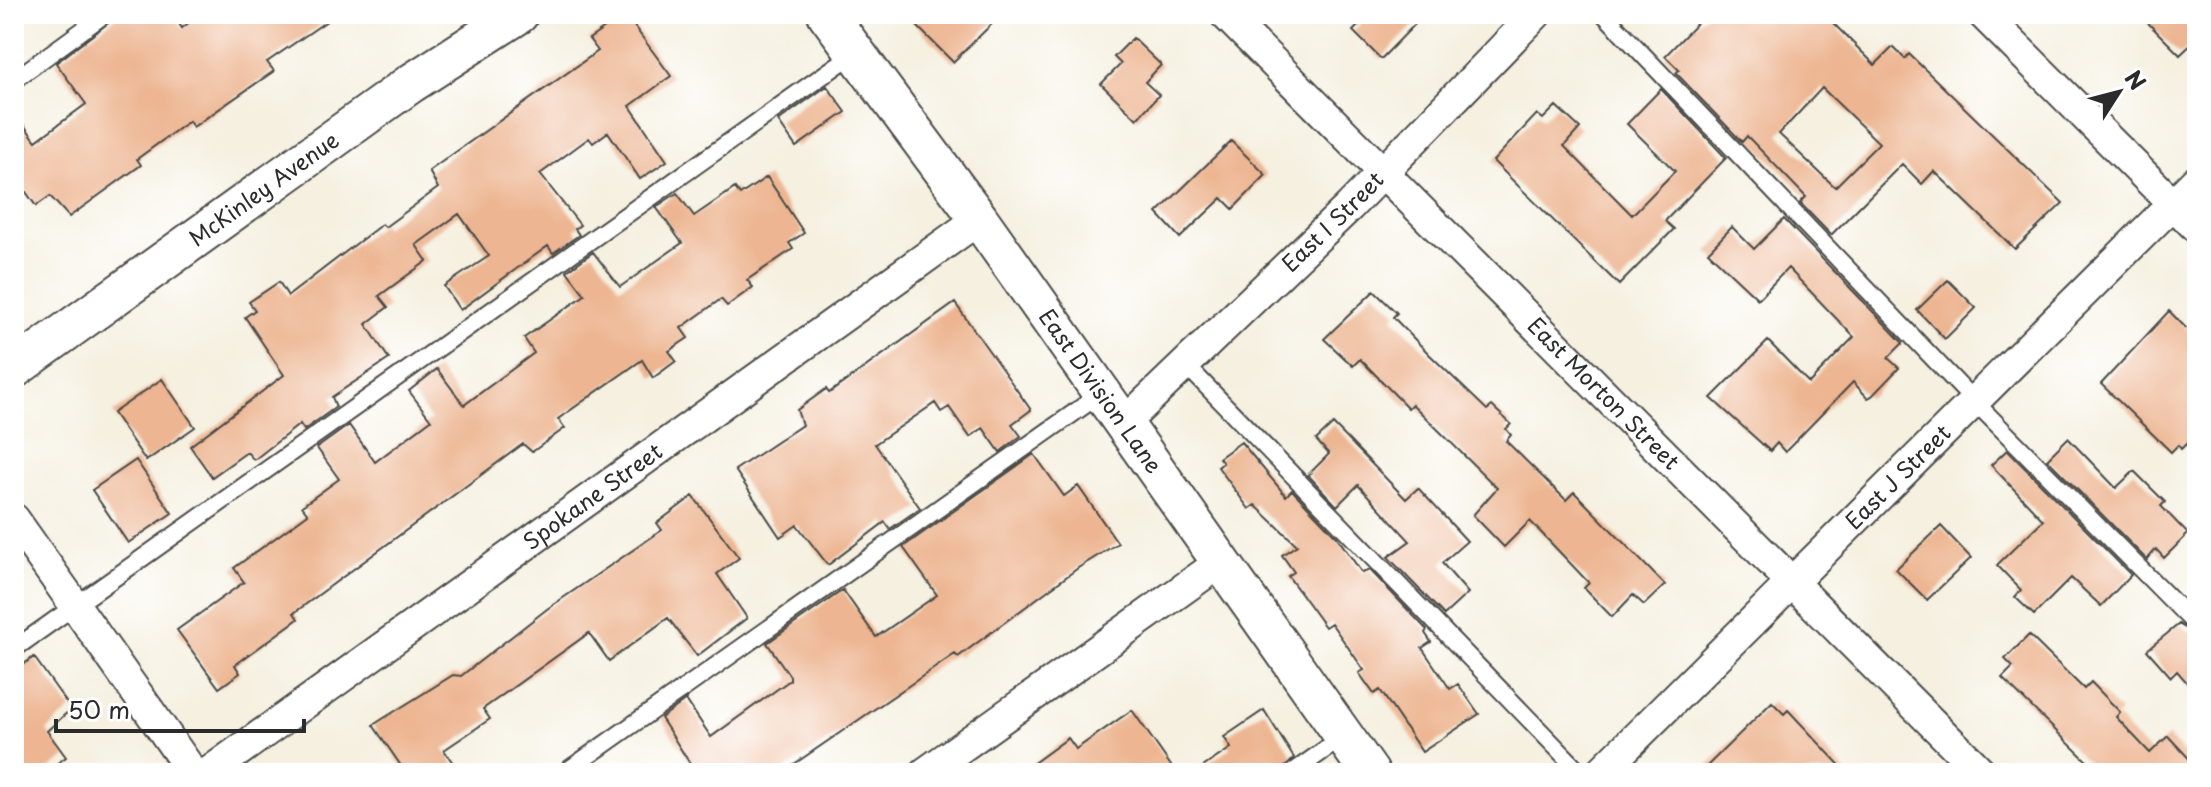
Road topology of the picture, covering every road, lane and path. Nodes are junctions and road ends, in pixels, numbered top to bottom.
1 (105, 14) edge
2 (519, 14) edge
3 (827, 14) edge
4 (1225, 14) edge
5 (1536, 14) edge
6 (1604, 14) edge
7 (1983, 14) edge
8 (856, 52) junction
9 (14, 80) edge
10 (1381, 172) junction
11 (2197, 180) edge
12 (2173, 203) junction
13 (979, 219) junction
14 (2197, 228) edge
15 (1185, 364) junction
16 (14, 369) edge
17 (1974, 401) junction
18 (1113, 408) junction
19 (14, 519) edge
20 (1221, 562) junction
21 (1791, 583) junction
22 (74, 606) junction
23 (2197, 626) edge
24 (14, 649) edge
25 (1344, 736) junction
26 (193, 773) edge
27 (208, 773) edge
28 (564, 773) edge
29 (925, 773) edge
30 (1292, 773) edge
31 (1370, 773) edge
32 (1581, 773) edge
33 (1600, 773) edge
34 (1982, 773) edge

1 - 9 lane
2 - 16 street, McKinley Avenue
3 - 8 street, East Division Lane
4 - 10 street, East Morton Street
5 - 10 street, East I Street
6 - 17 lane
7 - 12 street
8 - 13 street, East Division Lane
8 - 22 lane
10 - 15 street, East I Street
10 - 21 street, East Morton Street
11 - 12 street, East J Street
12 - 14 street
12 - 17 street, East J Street
13 - 18 street, East Division Lane
13 - 27 street, Spokane Street
15 - 18 street, East I Street
15 - 32 lane
17 - 21 street, East J Street
17 - 23 lane
18 - 20 street, East Division Lane
18 - 28 lane
19 - 22 street
20 - 25 street, East Division Lane
20 - 29 street
21 - 33 street, East J Street
21 - 34 street, East Morton Street
22 - 24 lane
22 - 26 street
25 - 30 lane
25 - 31 street, East Division Lane

